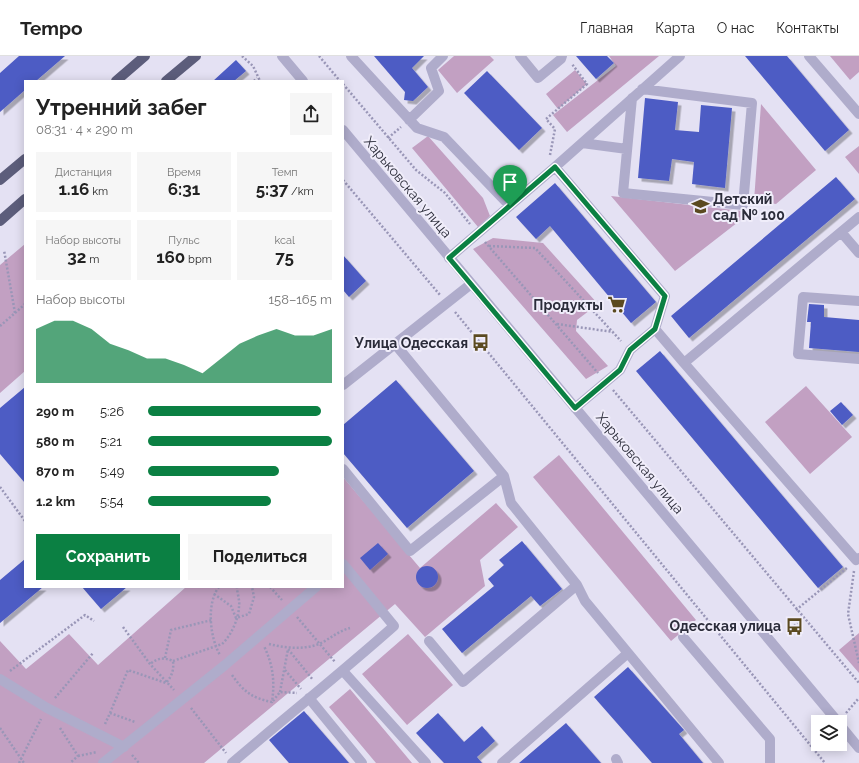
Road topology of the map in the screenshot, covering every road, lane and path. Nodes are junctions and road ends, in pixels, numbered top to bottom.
1 (145, 56) edge
2 (196, 56) edge
3 (242, 56) edge
4 (282, 56) edge
5 (319, 56) edge
6 (351, 56) edge
7 (443, 56) edge
8 (520, 56) edge
9 (562, 56) edge
10 (680, 56) edge
11 (809, 56) edge
12 (571, 63) dead end
13 (257, 78) edge
14 (117, 80) edge
15 (167, 80) edge
16 (302, 80) edge
17 (339, 80) edge
18 (642, 89) junction
19 (632, 98) junction
20 (859, 114) edge
21 (409, 120) junction
22 (344, 131) edge
23 (582, 143) junction
24 (627, 149) junction
25 (24, 160) edge
26 (555, 167) junction
27 (0, 180) edge
28 (344, 181) edge
29 (24, 200) edge
30 (510, 206) junction
31 (859, 217) edge
32 (0, 221) edge
33 (841, 232) junction
34 (489, 246) dead end
35 (4, 250) dead end
36 (859, 253) edge
37 (449, 258) junction
38 (470, 284) junction
39 (859, 301) edge
40 (447, 302) junction
41 (24, 305) edge
42 (15, 313) junction
43 (556, 324) dead end
44 (0, 326) edge
45 (655, 329) junction
46 (613, 332) junction
47 (395, 344) junction
48 (630, 350) junction
49 (859, 359) edge
50 (684, 363) junction
51 (344, 384) edge
52 (575, 408) junction
53 (344, 470) edge
54 (504, 476) junction
55 (0, 487) edge
56 (24, 520) edge
57 (858, 559) edge
58 (344, 566) edge
59 (577, 585) junction
60 (236, 588) edge
61 (252, 588) edge
62 (271, 588) edge
63 (315, 588) edge
64 (214, 593) dead end
65 (290, 608) junction
66 (796, 610) dead end
67 (236, 618) junction
68 (803, 619) dead end
69 (94, 620) dead end
70 (212, 620) dead end
71 (794, 626) dead end
72 (350, 628) dead end
73 (683, 637) dead end
74 (429, 641) dead end
75 (263, 642) dead end
76 (319, 644) junction
77 (288, 649) junction
78 (628, 653) junction
79 (165, 658) junction
80 (173, 661) junction
81 (859, 663) edge
82 (150, 664) dead end
83 (284, 669) junction
84 (343, 671) junction
85 (3, 676) edge
86 (320, 690) junction
87 (280, 692) junction
88 (309, 698) junction
89 (859, 698) edge
90 (272, 702) dead end
91 (110, 713) junction
92 (832, 715) edge
93 (844, 715) edge
94 (58, 726) dead end
95 (148, 727) junction
96 (0, 728) edge
97 (847, 733) edge
98 (99, 736) junction
99 (811, 745) edge
100 (124, 747) junction
101 (859, 748) edge
102 (816, 751) edge
103 (24, 763) edge
104 (70, 763) edge
105 (103, 763) edge
106 (232, 763) edge
107 (362, 763) edge
108 (426, 763) edge
109 (502, 763) edge
110 (720, 763) edge
111 (770, 763) edge
112 (825, 763) edge

1 - 14 main road
2 - 15 main road
3 - 13 path
4 - 16 street
5 - 17 path
6 - 21 street
7 - 21 street
8 - 9 street
10 - 18 street
11 - 20 street
12 - 26 path
18 - 19 street
18 - 24 street
19 - 23 street
19 - 24 street
21 - 30 street
22 - 37 street, Харьковская улица
23 - 24 street
23 - 26 street
25 - 27 main road
26 - 30 street
26 - 45 street
28 - 40 path
29 - 32 main road
30 - 37 street
31 - 33 street
33 - 36 street
33 - 50 street
34 - 46 path
35 - 42 path
37 - 38 street, Харьковская улица
38 - 40 street
38 - 52 street, Харьковская улица
39 - 49 street
40 - 47 street
40 - 99 path
41 - 42 path
42 - 44 path
43 - 46 path
45 - 48 street
45 - 50 street
46 - 48 path
47 - 51 street
47 - 54 street
48 - 52 street
50 - 57 street
52 - 92 street, Харьковская улица
53 - 54 street
54 - 59 street
55 - 56 path
57 - 66 path
57 - 81 path
58 - 84 street
59 - 74 street
59 - 78 street
60 - 67 path
61 - 67 path
62 - 65 path
63 - 65 street
64 - 67 path
65 - 76 path
65 - 95 street
67 - 80 path
68 - 71 path
69 - 85 path
70 - 79 path
72 - 76 path
73 - 111 street
75 - 77 path
76 - 77 path
76 - 84 path
77 - 83 path
77 - 86 path
78 - 109 street
78 - 110 street
79 - 80 path
79 - 82 path
80 - 91 path
83 - 87 path
83 - 87 path
84 - 86 street
84 - 108 street
85 - 98 street
86 - 88 street
87 - 90 path
88 - 106 street
88 - 107 street
89 - 93 path
91 - 95 path
91 - 98 path
94 - 104 path
95 - 100 street
96 - 103 path
97 - 101 street
98 - 100 street
100 - 105 street
102 - 112 path

